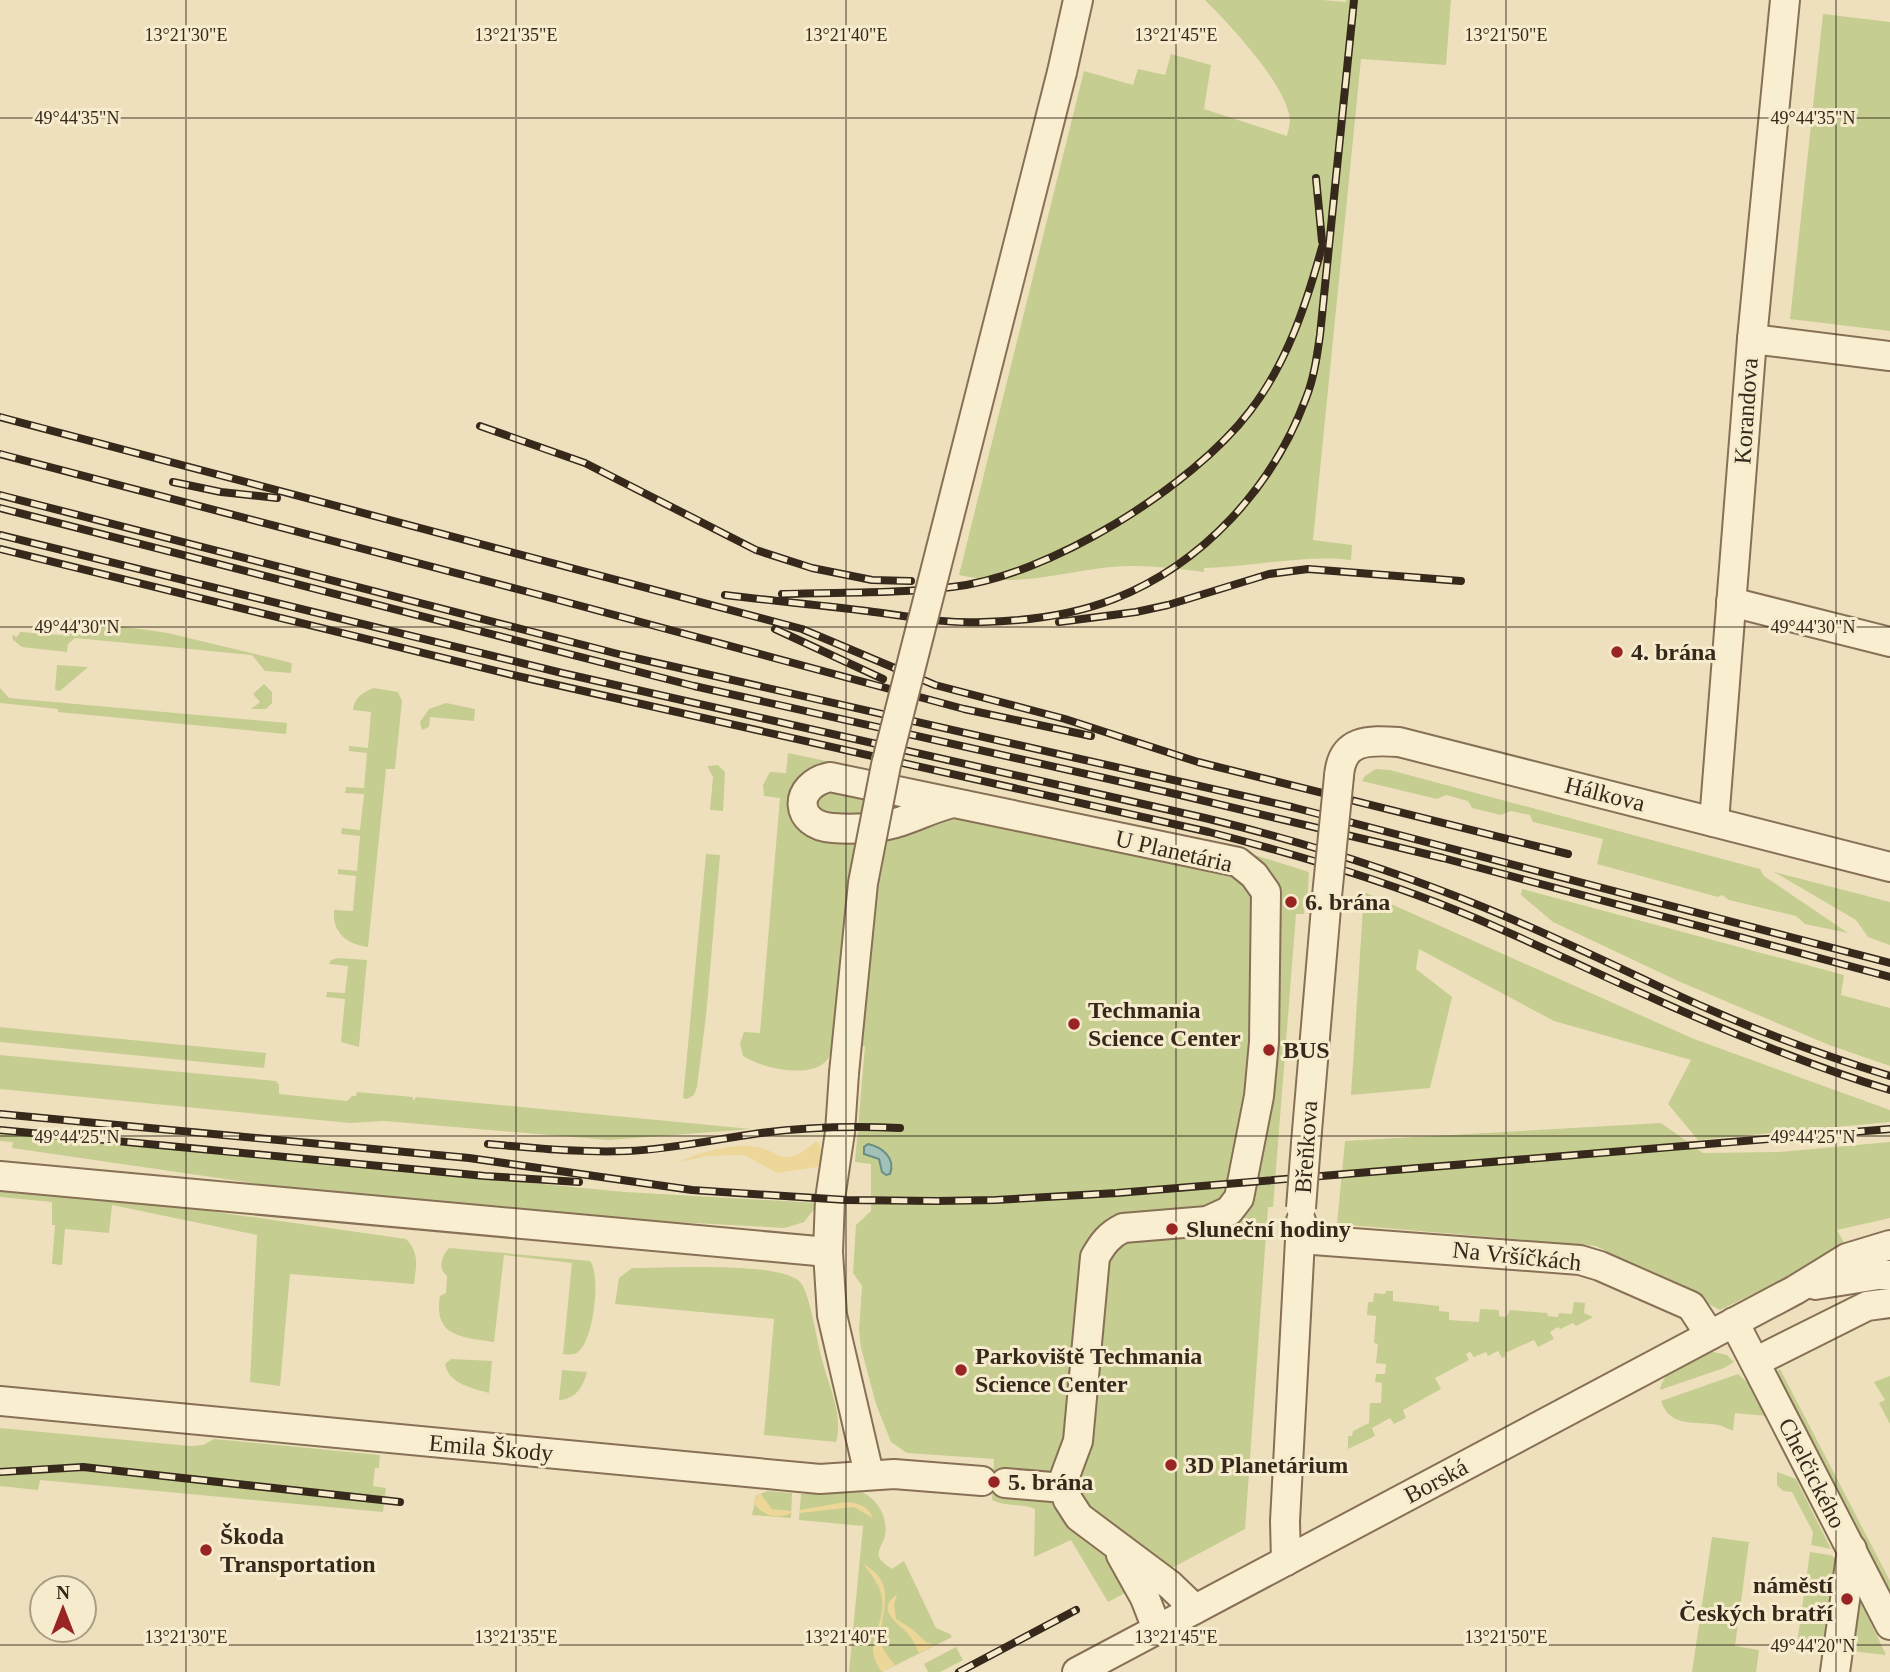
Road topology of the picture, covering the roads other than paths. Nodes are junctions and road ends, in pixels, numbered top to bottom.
1 (1078, 0) edge
2 (1785, 0) edge
3 (1752, 339) junction
4 (1890, 356) edge
5 (1731, 602) junction
6 (1890, 642) edge
7 (1339, 776) joint
8 (953, 803) dead end
9 (1714, 822) junction
10 (1890, 867) edge
11 (0, 1176) edge
12 (1300, 1239) junction
13 (1890, 1245) edge
14 (828, 1252) junction
15 (1890, 1275) edge
16 (1795, 1290) junction
17 (1890, 1303) edge
18 (1734, 1322) junction
19 (1710, 1335) junction
20 (1755, 1362) junction
21 (0, 1401) edge
22 (869, 1474) junction
23 (1064, 1488) junction
24 (1114, 1544) junction
25 (1852, 1549) junction
26 (1286, 1561) junction
27 (1195, 1609) junction
28 (1890, 1625) edge
29 (1157, 1629) junction
30 (1077, 1672) edge
31 (1835, 1672) edge

1 - 14 street, bridge
2 - 3 street, Korandova
3 - 4 street
3 - 5 street, Korandova
5 - 6 street
5 - 9 street, Korandova
7 - 9 street, Hálkova
7 - 12 street, Břeňkova, bridge
8 - 23 street, U Planetária
9 - 10 street, Hálkova
11 - 14 street
12 - 19 street, Na Vršíčkách
12 - 26 street, Břeňkova
13 - 16 street, Borská
14 - 22 street
15 - 16 street, Borská
16 - 18 street, Borská
17 - 20 street
18 - 19 street, Borská
18 - 20 street, Chelčického
19 - 26 street, Borská
20 - 25 street, Chelčického
21 - 22 street, Emila Škody
22 - 23 street, Emila Škody
23 - 24 street
24 - 27 street
24 - 29 street
25 - 28 street, Chelčického
25 - 31 street
26 - 27 street, Borská
27 - 29 street, Borská
29 - 30 street, Borská

